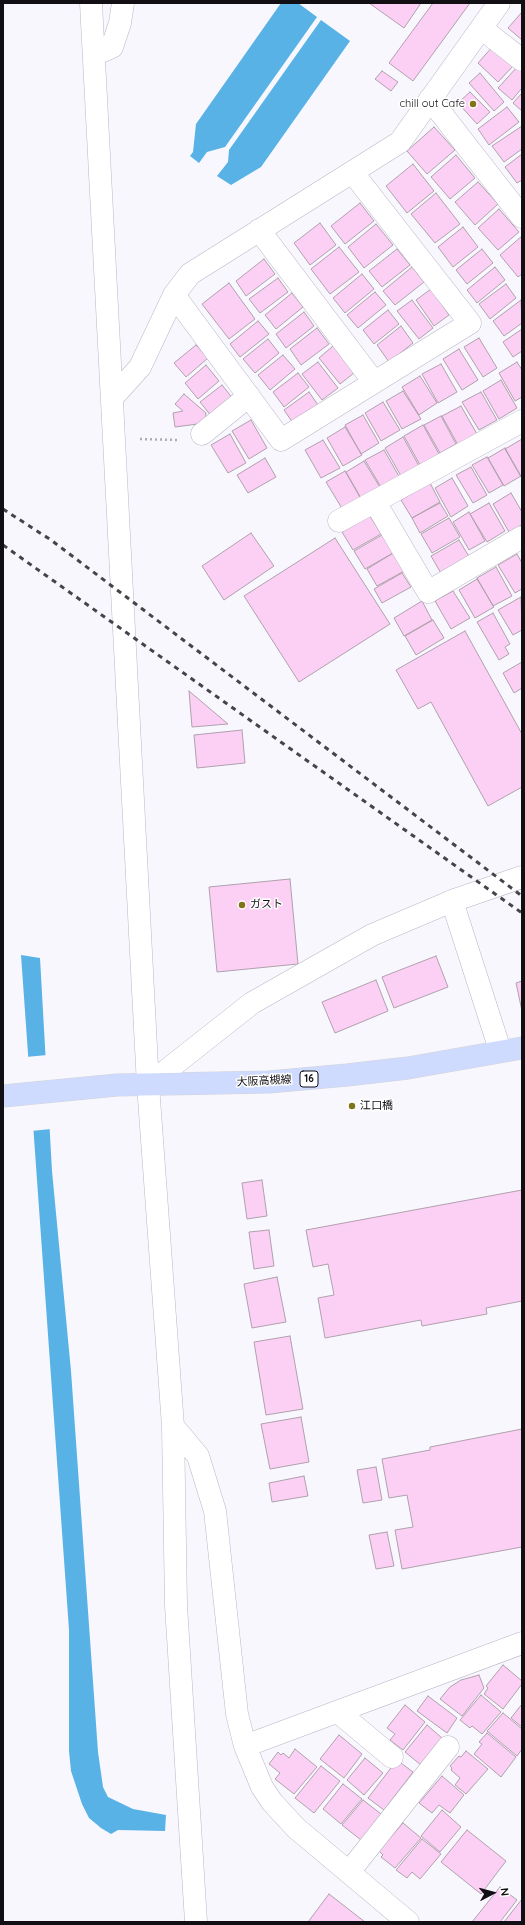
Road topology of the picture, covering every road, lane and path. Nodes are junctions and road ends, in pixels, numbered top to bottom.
1 (92, 3) edge
2 (122, 3) edge
3 (499, 3) edge
4 (481, 28) junction
5 (94, 55) junction
6 (522, 60) edge
7 (430, 99) junction
8 (353, 173) junction
9 (522, 217) edge
10 (259, 230) junction
11 (174, 295) junction
12 (374, 382) junction
13 (249, 396) junction
14 (113, 397) junction
15 (522, 421) edge
16 (194, 437) joint
17 (142, 439) dead end
18 (375, 502) junction
19 (339, 521) dead end
20 (522, 537) edge
21 (522, 878) edge
22 (452, 901) junction
23 (522, 1048) edge
24 (500, 1050) junction
25 (148, 1085) junction
26 (3, 1096) edge
27 (173, 1426) junction
28 (519, 1648) edge
29 (338, 1712) junction
30 (245, 1746) junction
31 (448, 1747) dead end
32 (392, 1757) dead end
33 (349, 1872) junction
34 (196, 1922) edge
35 (408, 1922) edge

1 - 5 street
2 - 5 street
3 - 4 street
4 - 6 street
4 - 7 street
5 - 14 street
7 - 8 street
7 - 9 street
8 - 10 street
8 - 12 street
10 - 11 street
10 - 12 street
11 - 13 street
11 - 14 street
12 - 13 street
13 - 16 street
14 - 25 street
15 - 18 street
16 - 17 path
18 - 19 street
18 - 20 street
21 - 22 street
22 - 24 street
22 - 25 street
23 - 24 main road, 大阪高槻線 / 16
24 - 25 main road, 大阪高槻線 / 16
25 - 26 main road, 大阪高槻線 / 16
25 - 27 street
27 - 30 street
27 - 34 street
28 - 29 street
29 - 30 street
29 - 32 street
30 - 33 street
31 - 33 street
33 - 35 street

